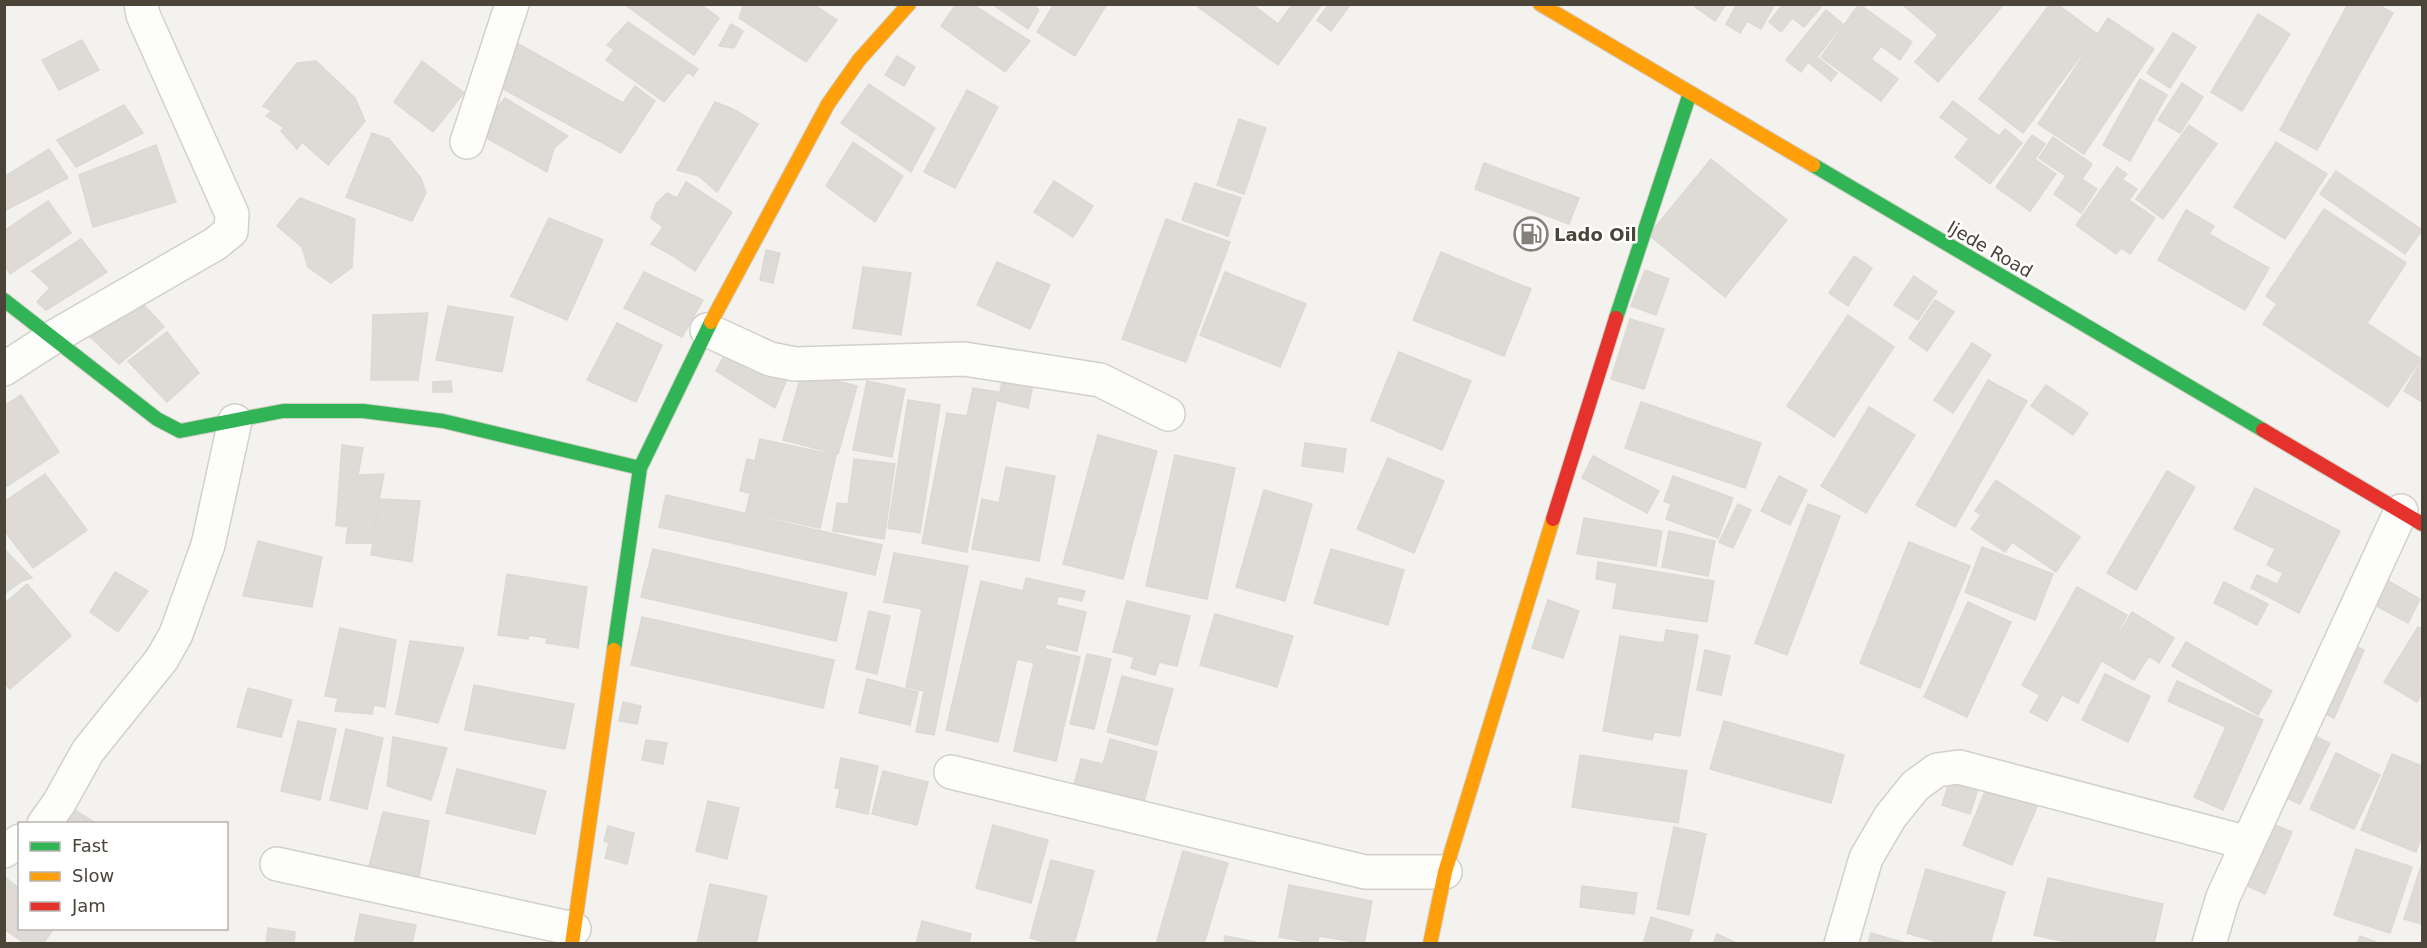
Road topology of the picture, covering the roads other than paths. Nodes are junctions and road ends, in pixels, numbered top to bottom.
1 (141, 4) edge
2 (512, 4) edge
3 (909, 4) edge
4 (1549, 6) edge
5 (1690, 93) junction
6 (467, 142) dead end
7 (4, 300) edge
8 (707, 330) junction
9 (52, 338) junction
10 (4, 369) edge
11 (1168, 414) dead end
12 (235, 421) junction
13 (640, 468) junction
14 (2412, 518) edge
15 (951, 772) dead end
16 (45, 822) edge
17 (18, 842) edge
18 (2248, 843) junction
19 (4, 851) edge
20 (277, 864) dead end
21 (1445, 872) junction
22 (573, 936) edge
23 (1430, 944) edge
24 (1840, 944) edge
25 (2209, 944) edge

1 - 9 street
2 - 6 street
3 - 8 street
4 - 5 street, Ijede Road
5 - 14 street, Ijede Road
5 - 21 street
7 - 9 street
8 - 11 street
8 - 13 street
9 - 10 street
9 - 12 street
12 - 13 street
12 - 16 street
13 - 22 street
14 - 18 street
15 - 21 street
17 - 19 street
18 - 24 street
18 - 25 street
20 - 22 street
21 - 23 street

